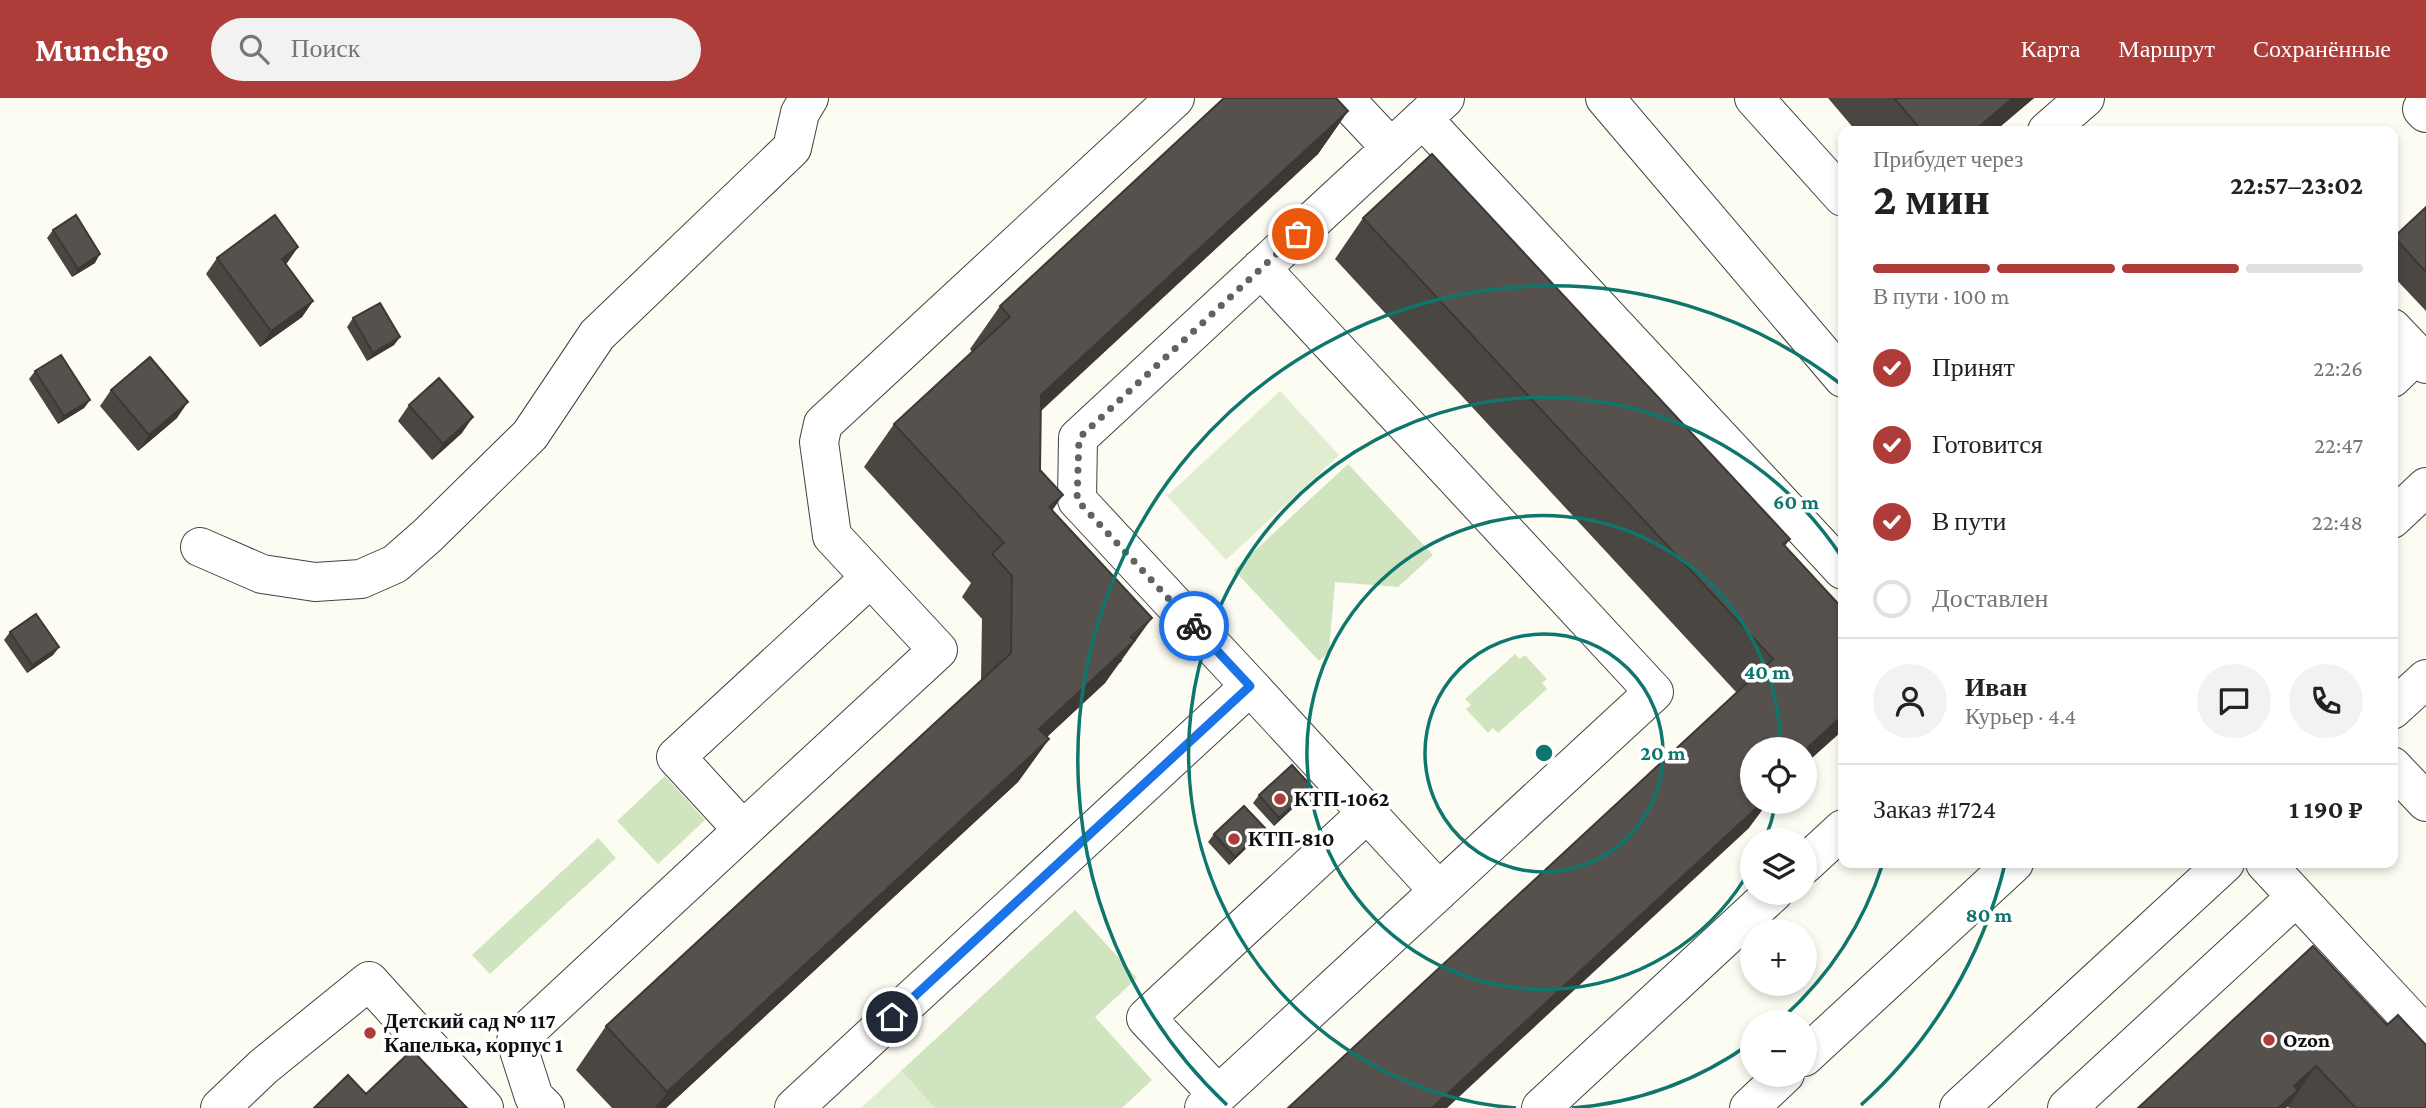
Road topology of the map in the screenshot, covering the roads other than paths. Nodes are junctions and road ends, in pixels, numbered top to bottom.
1 (809, 98) edge
2 (1175, 98) edge
3 (1344, 98) edge
4 (1605, 98) edge
5 (1754, 98) edge
6 (2085, 98) edge
7 (2426, 105) edge
8 (1434, 108) edge
9 (2426, 113) edge
10 (2053, 126) edge
11 (1391, 148) junction
12 (1838, 191) edge
13 (1261, 268) junction
14 (1838, 372) edge
15 (2426, 487) edge
16 (2398, 513) edge
17 (200, 547) dead end
18 (1838, 564) edge
19 (870, 578) junction
20 (2426, 679) edge
21 (1250, 686) junction
22 (2398, 705) edge
23 (2398, 772) edge
24 (2426, 802) edge
25 (1367, 813) junction
26 (743, 830) junction
27 (1838, 834) edge
28 (1817, 853) edge
29 (2009, 868) edge
30 (2220, 868) edge
31 (2270, 868) edge
32 (1439, 891) junction
33 (2296, 897) junction
34 (1760, 905) edge
35 (2426, 1036) edge
36 (1817, 1045) edge
37 (1771, 1087) edge
38 (1211, 1102) edge
39 (220, 1108) edge
40 (484, 1108) edge
41 (545, 1108) edge
42 (794, 1108) edge
43 (1541, 1108) edge
44 (1749, 1108) edge
45 (1959, 1108) edge
46 (2067, 1108) edge

1 - 17 street
2 - 19 street
3 - 11 street
4 - 14 street
5 - 12 street
6 - 10 street
7 - 9 street
8 - 11 street
8 - 18 street
11 - 13 street
13 - 21 street
13 - 32 street
15 - 16 street
19 - 26 street
19 - 26 street
20 - 22 street
21 - 25 street
21 - 42 street
23 - 24 street
25 - 32 street
25 - 38 street
26 - 41 street
27 - 28 street
29 - 36 street
30 - 45 street
31 - 33 street
32 - 38 street
33 - 35 street
33 - 46 street
34 - 43 street
37 - 44 street
39 - 40 street

